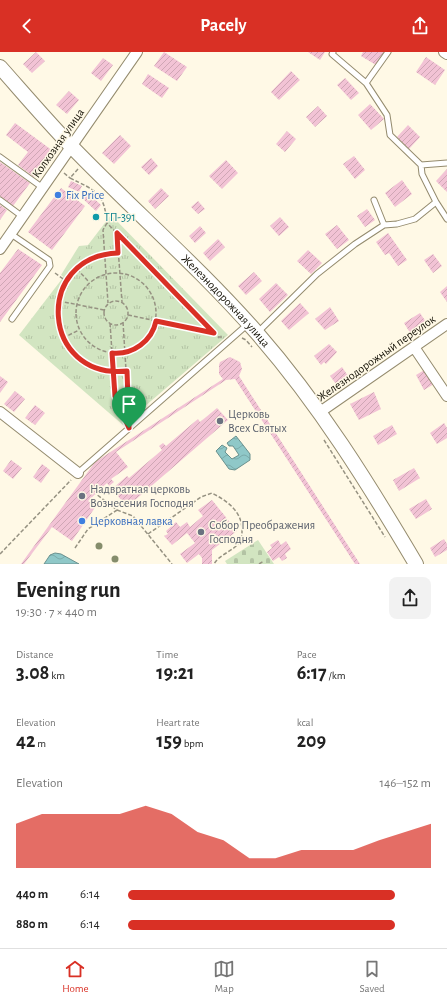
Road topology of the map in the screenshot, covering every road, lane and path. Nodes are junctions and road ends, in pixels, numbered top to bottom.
1 (137, 52) edge
2 (333, 52) edge
3 (388, 52) edge
4 (444, 52) edge
5 (447, 54) edge
6 (0, 67) edge
7 (366, 83) junction
8 (72, 146) junction
9 (0, 157) edge
10 (447, 162) edge
11 (421, 165) junction
12 (43, 188) junction
13 (0, 200) edge
14 (374, 200) dead end
15 (436, 202) junction
16 (23, 217) junction
17 (447, 219) edge
18 (384, 225) junction
19 (117, 233) junction
20 (11, 234) junction
21 (1, 246) edge
22 (118, 253) junction
23 (105, 254) junction
24 (77, 269) junction
25 (120, 272) junction
26 (106, 274) junction
27 (89, 282) junction
28 (59, 300) junction
29 (122, 302) junction
30 (108, 303) junction
31 (76, 304) junction
32 (104, 310) junction
33 (128, 315) junction
34 (12, 319) dead end
35 (156, 321) junction
36 (123, 322) junction
37 (110, 323) junction
38 (447, 324) edge
39 (253, 328) junction
40 (79, 330) junction
41 (214, 333) junction
42 (235, 336) junction
43 (218, 337) dead end
44 (63, 338) junction
45 (414, 348) junction
46 (256, 351) dead end
47 (125, 352) junction
48 (112, 353) junction
49 (127, 371) junction
50 (113, 372) junction
51 (447, 396) edge
52 (0, 412) edge
53 (320, 412) junction
54 (129, 428) junction
55 (320, 435) dead end
56 (78, 474) junction
57 (96, 494) dead end
58 (117, 510) junction
59 (148, 534) junction
60 (387, 540) dead end
61 (74, 548) dead end
62 (0, 554) edge
63 (264, 561) dead end
64 (172, 564) edge
65 (214, 564) edge
66 (259, 564) edge
67 (416, 564) edge

1 - 8 street, Колхозная улица
2 - 7 lane
3 - 7 lane
4 - 5 street
6 - 8 street, Железнодорожная улица
7 - 11 lane
8 - 12 street, Колхозная улица
8 - 39 street, Железнодорожная улица
9 - 12 lane
10 - 11 lane
11 - 15 lane
12 - 16 street, Колхозная улица
13 - 16 lane
14 - 18 lane
15 - 17 lane
15 - 18 lane
16 - 20 street, Колхозная улица
18 - 39 lane
19 - 22 path
19 - 23 path
19 - 41 path
20 - 21 street, Колхозная улица
20 - 34 lane
22 - 23 path
22 - 25 path
23 - 24 path
23 - 26 path
24 - 27 path
24 - 28 path
25 - 26 path
25 - 29 path
25 - 35 path
26 - 27 path
26 - 30 path
27 - 31 path
28 - 31 path
28 - 44 path
29 - 30 path
29 - 33 path
30 - 32 path
31 - 32 path
31 - 40 path
32 - 37 path
33 - 35 path
33 - 36 path
35 - 41 path
35 - 47 path
36 - 37 path
36 - 47 path
37 - 48 path
38 - 45 street, Железнодорожный переулок
39 - 42 lane
39 - 53 street, Железнодорожная улица
40 - 44 path
40 - 48 path
41 - 43 path
42 - 46 path
42 - 54 lane
44 - 50 path
45 - 51 street
45 - 53 street, Железнодорожный переулок
47 - 48 path
47 - 49 path
48 - 50 path
49 - 50 path
49 - 54 path
50 - 54 path
52 - 56 street
53 - 67 street, Железнодорожная улица
54 - 56 lane
55 - 60 path
56 - 62 path
57 - 58 path
58 - 59 path
58 - 61 path
59 - 64 path
59 - 65 path
63 - 66 path

